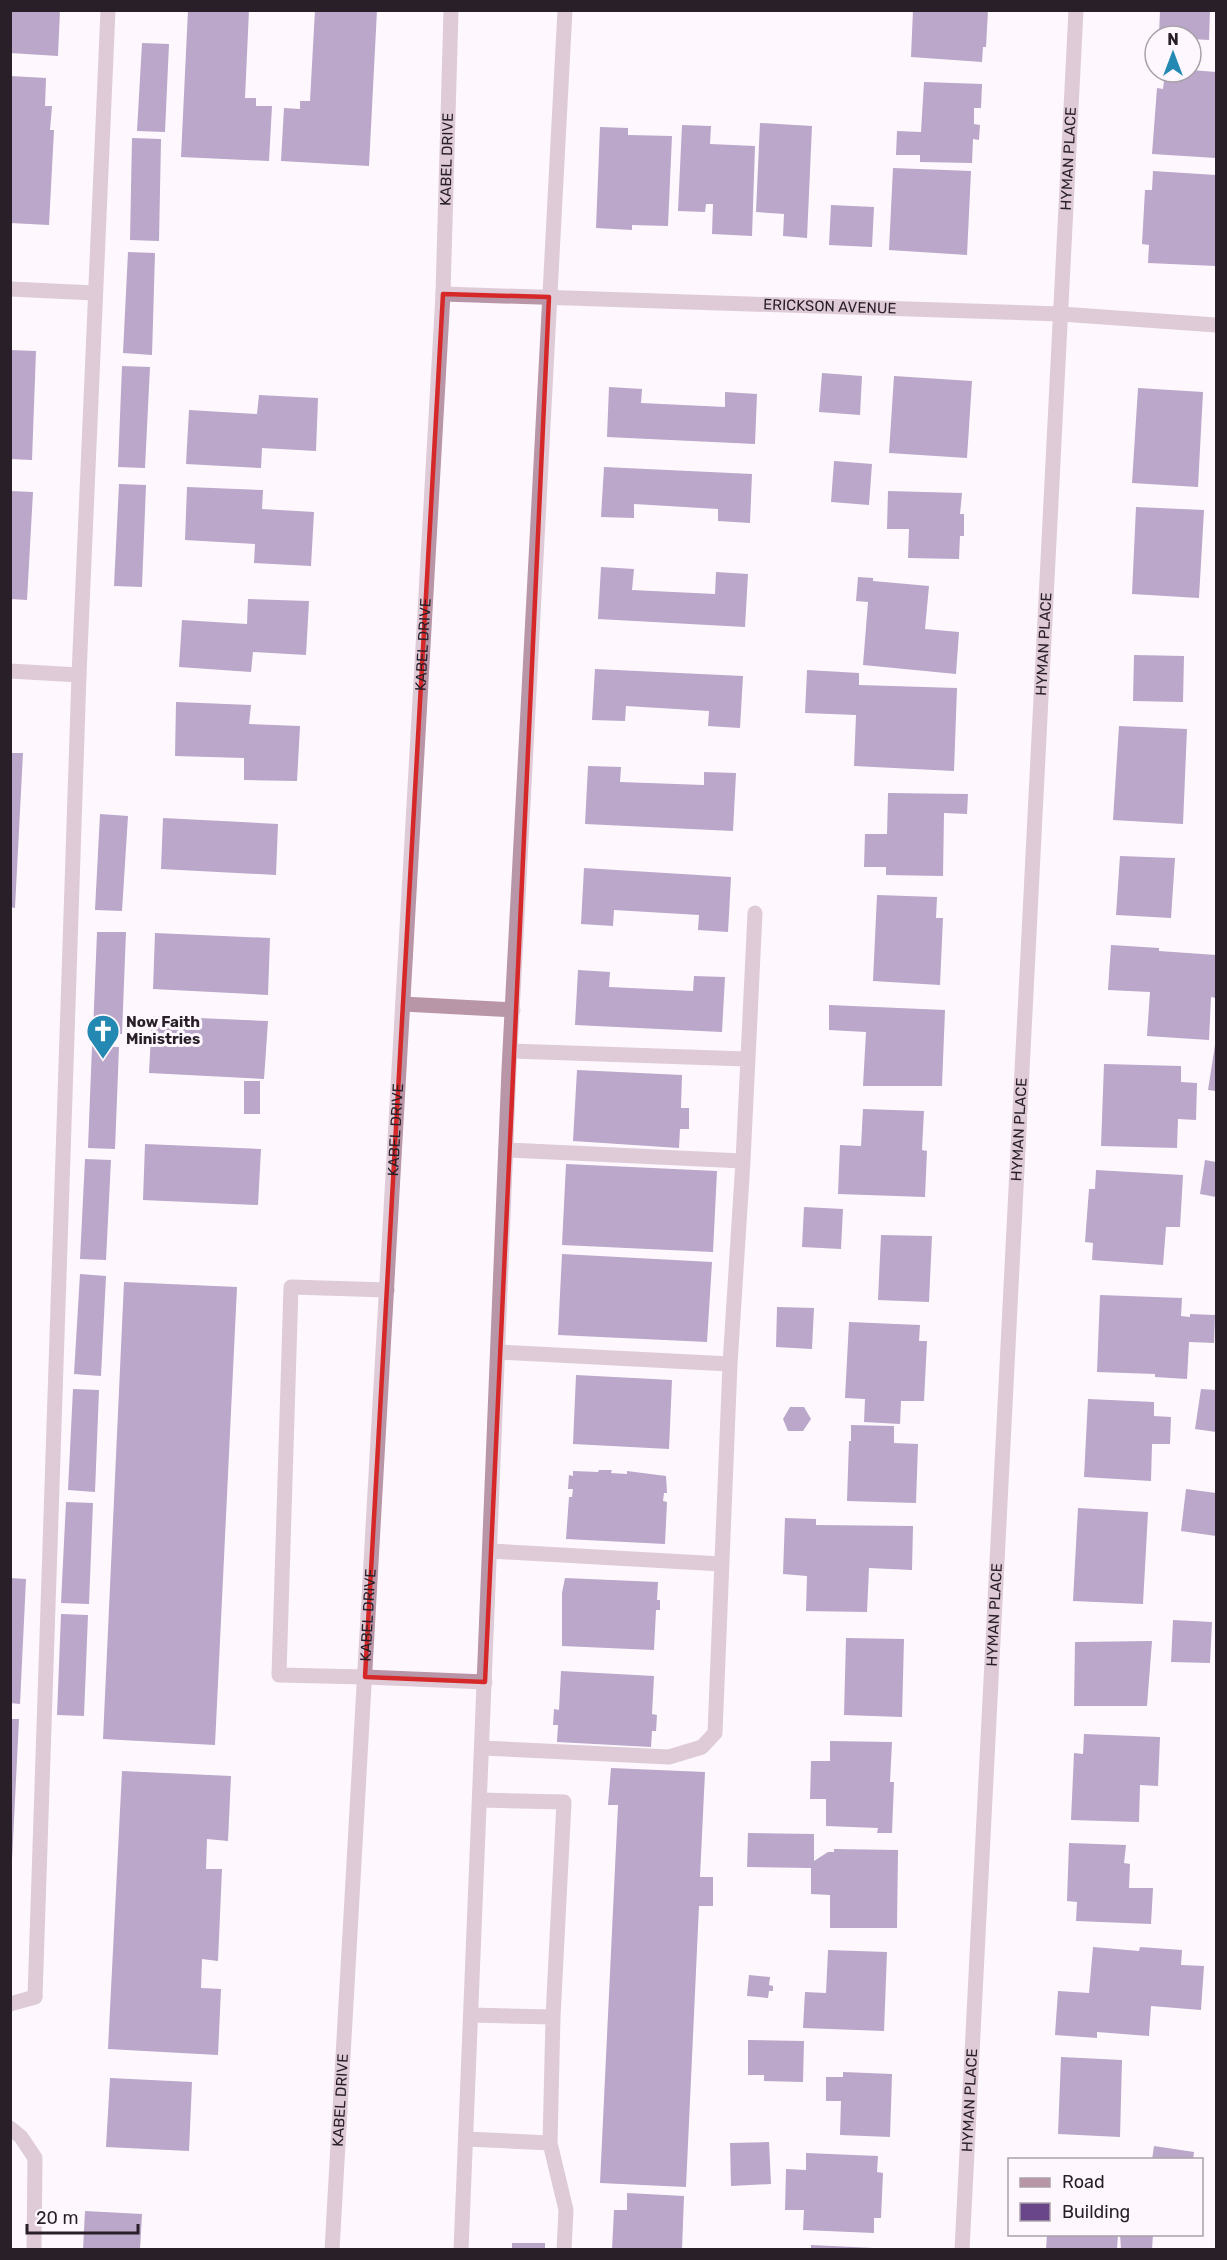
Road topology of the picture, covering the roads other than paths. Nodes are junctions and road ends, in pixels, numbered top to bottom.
1 (108, 10) edge
2 (451, 10) edge
3 (565, 10) edge
4 (1076, 10) edge
5 (10, 289) edge
6 (95, 293) junction
7 (443, 294) junction
8 (549, 297) junction
9 (1061, 314) junction
10 (1216, 325) edge
11 (10, 671) edge
12 (79, 675) junction
13 (755, 913) dead end
14 (403, 1004) junction
15 (513, 1010) junction
16 (511, 1051) junction
17 (747, 1059) junction
18 (506, 1150) junction
19 (743, 1161) junction
20 (387, 1290) junction
21 (498, 1352) junction
22 (730, 1364) junction
23 (490, 1551) junction
24 (722, 1564) junction
25 (365, 1677) junction
26 (484, 1682) junction
27 (482, 1748) junction
28 (480, 1800) junction
29 (10, 2004) edge
30 (471, 2015) junction
31 (553, 2017) junction
32 (10, 2128) edge
33 (466, 2139) junction
34 (550, 2143) junction
35 (34, 2250) edge
36 (332, 2250) edge
37 (461, 2250) edge
38 (564, 2250) edge
39 (962, 2250) edge

1 - 6 street
2 - 7 street, KABEL DRIVE
3 - 8 street
4 - 9 street, HYMAN PLACE
5 - 6 street
6 - 12 street
7 - 8 street, ERICKSON AVENUE
7 - 14 street, KABEL DRIVE
8 - 9 street, ERICKSON AVENUE
8 - 15 street
9 - 10 street, ERICKSON AVENUE
9 - 39 street, HYMAN PLACE
11 - 12 street
12 - 29 street
13 - 17 street
14 - 15 street
14 - 20 street, KABEL DRIVE
15 - 16 street
16 - 17 street
16 - 18 street
17 - 19 street
18 - 19 street
18 - 21 street
19 - 22 street
20 - 25 street, KABEL DRIVE
20 - 25 street
21 - 22 street
21 - 23 street
22 - 24 street
23 - 24 street
23 - 26 street
24 - 27 street
25 - 26 street
25 - 36 street, KABEL DRIVE
26 - 27 street
27 - 28 street
28 - 30 street
28 - 31 street
30 - 31 street
30 - 33 street
31 - 34 street
32 - 35 street
33 - 34 street
33 - 37 street
34 - 38 street

